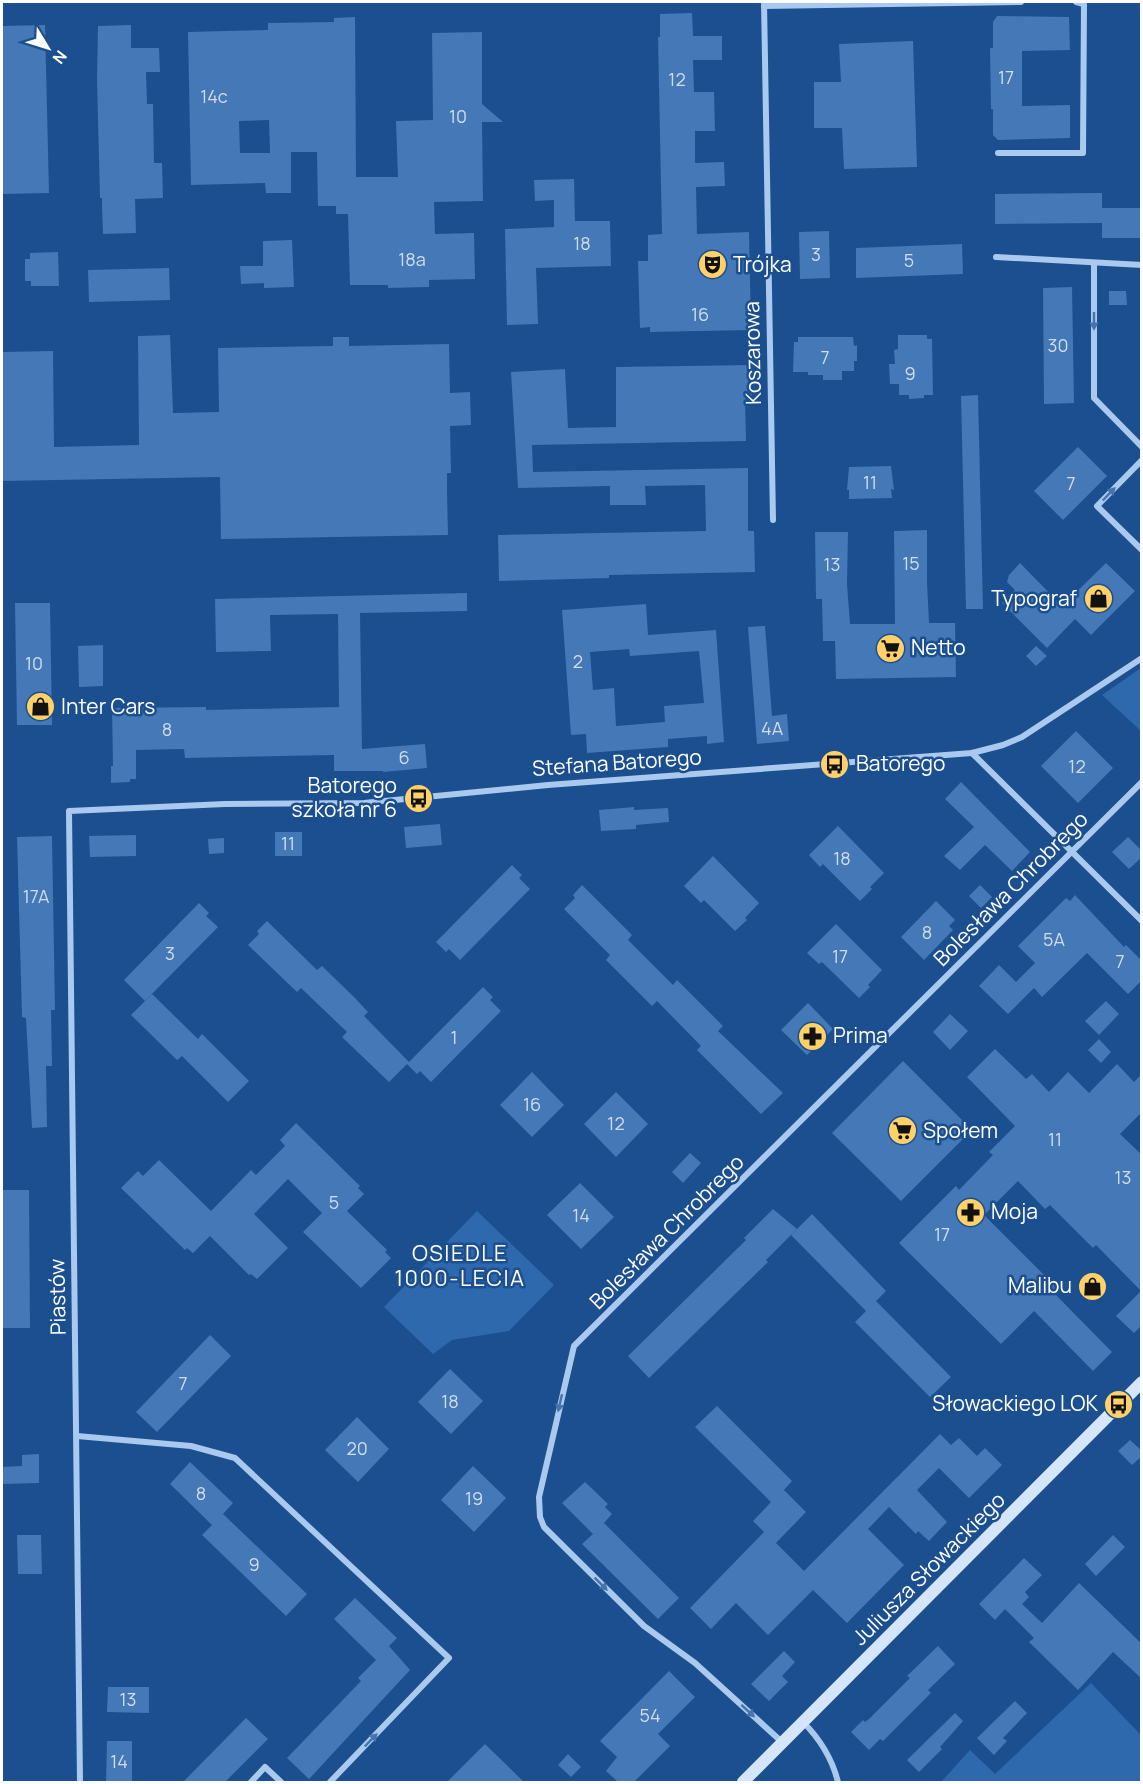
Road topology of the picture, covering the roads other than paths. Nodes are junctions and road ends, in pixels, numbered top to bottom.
1 (1020, 2) edge
2 (1076, 2) edge
3 (764, 4) edge
4 (998, 153) dead end
5 (996, 257) dead end
6 (1095, 263) junction
7 (1142, 266) edge
8 (1142, 447) edge
9 (1142, 460) edge
10 (772, 520) dead end
11 (1142, 550) edge
12 (1142, 658) edge
13 (972, 753) junction
14 (1142, 782) edge
15 (69, 811) joint
16 (1071, 853) junction
17 (1142, 921) edge
18 (1142, 1382) edge
19 (77, 1436) junction
20 (803, 1722) junction
21 (782, 1742) junction
22 (80, 1782) edge
23 (251, 1782) edge
24 (281, 1782) edge
25 (330, 1782) edge
26 (743, 1782) edge
27 (838, 1782) edge

1 - 3 street, Koszarowa
2 - 4 street
3 - 10 street, Koszarowa
5 - 6 street
6 - 7 street
6 -> 8 street
11 -> 9 street
12 - 13 street, Stefana Batorego
13 - 15 street, Stefana Batorego
13 - 16 street
14 - 16 street, Bolesława Chrobrego
15 - 19 street, Piastów
16 - 17 street
16 -> 21 street, Bolesława Chrobrego
18 - 20 street, Juliusza Słowackiego
19 - 22 street, Piastów
25 -> 19 street
20 - 21 street, Juliusza Słowackiego
20 - 27 street
21 - 26 street, Juliusza Słowackiego
23 - 24 street

